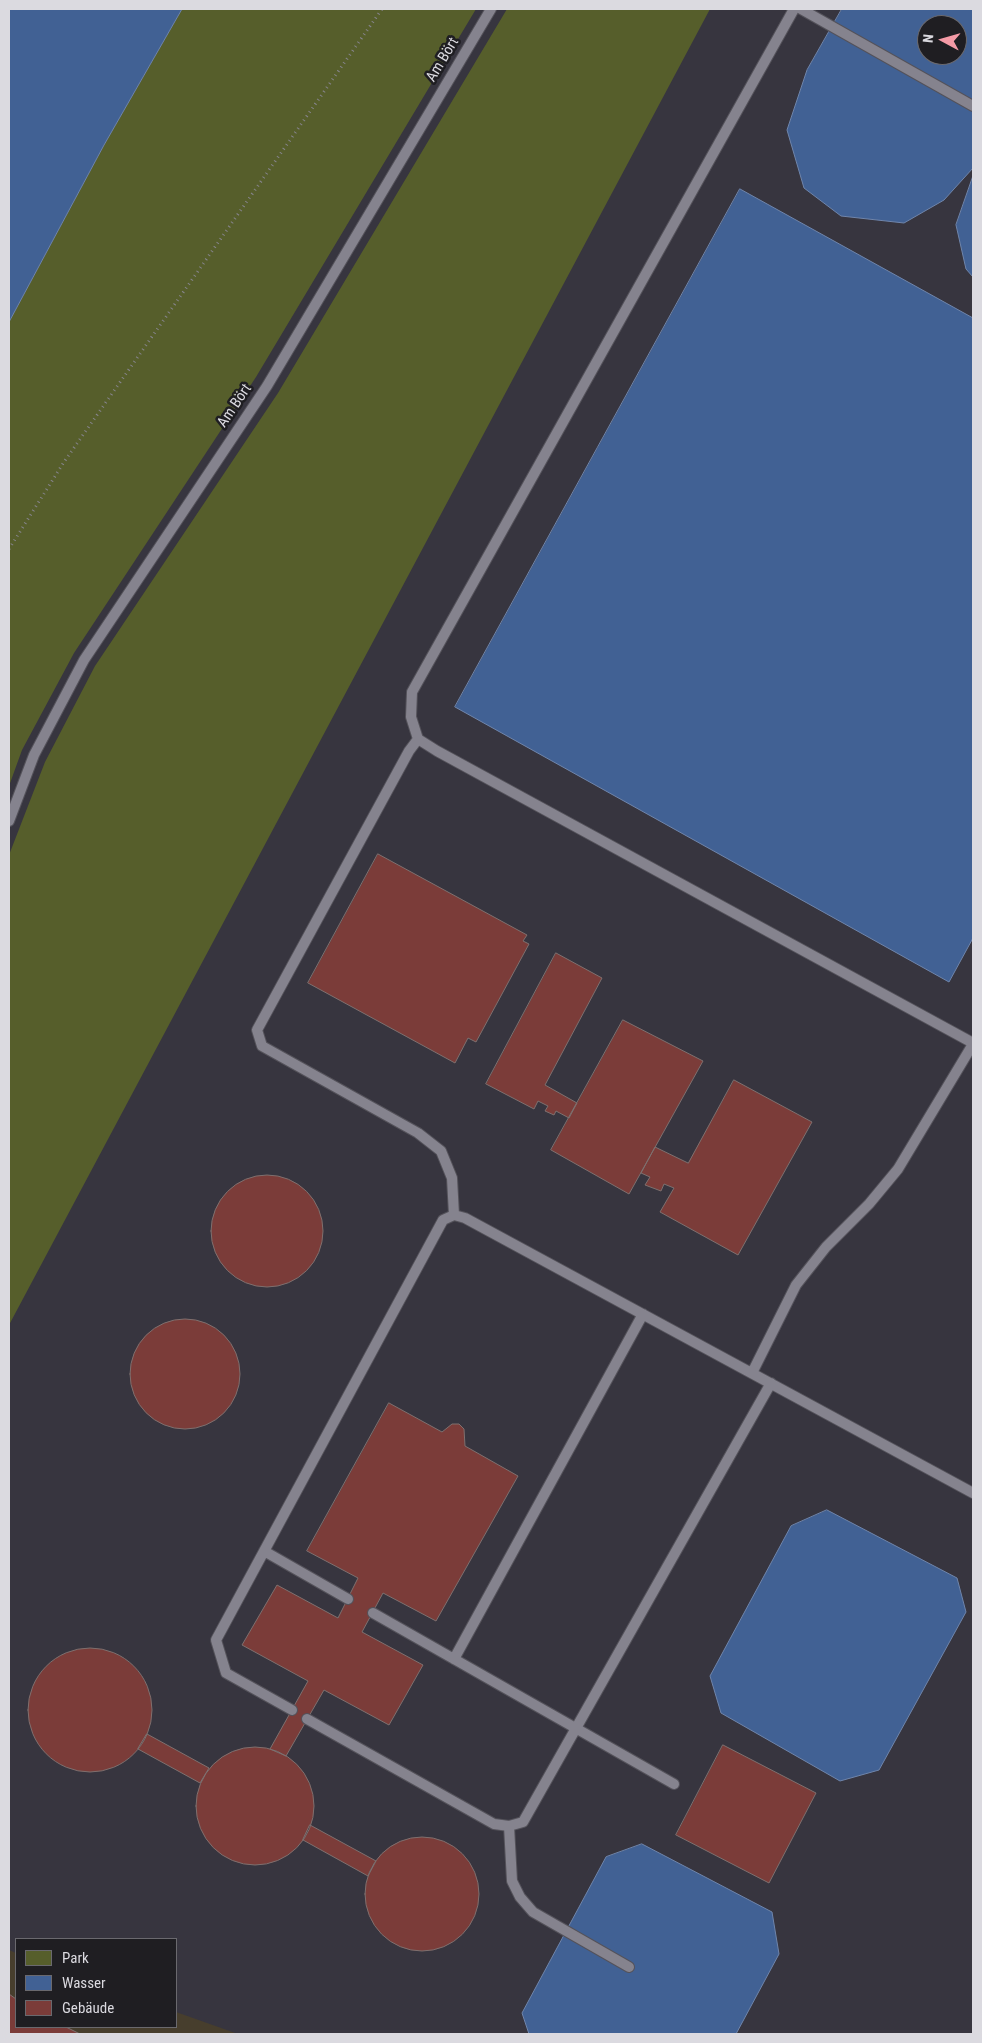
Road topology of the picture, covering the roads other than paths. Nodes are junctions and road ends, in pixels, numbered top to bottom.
1 (491, 9) edge
2 (794, 9) edge
3 (801, 9) edge
4 (973, 106) edge
5 (418, 739) junction
6 (9, 821) edge
7 (973, 1043) edge
8 (454, 1215) junction
9 (643, 1314) junction
10 (752, 1373) junction
11 (771, 1383) junction
12 (973, 1493) edge
13 (264, 1551) junction
14 (348, 1599) dead end
15 (372, 1613) dead end
16 (454, 1659) junction
17 (292, 1710) dead end
18 (307, 1719) dead end
19 (576, 1728) junction
20 (674, 1784) dead end
21 (509, 1826) junction
22 (629, 1967) dead end

1 - 6 lane, Am Bört
2 - 5 lane
3 - 4 lane
5 - 7 lane
5 - 8 lane
7 - 10 lane
8 - 9 lane
8 - 13 lane
9 - 10 lane
9 - 16 lane
10 - 11 lane
11 - 12 lane
11 - 19 lane
13 - 14 lane
13 - 17 lane
15 - 16 lane
16 - 19 lane
18 - 21 lane
19 - 20 lane
19 - 21 lane
21 - 22 lane

